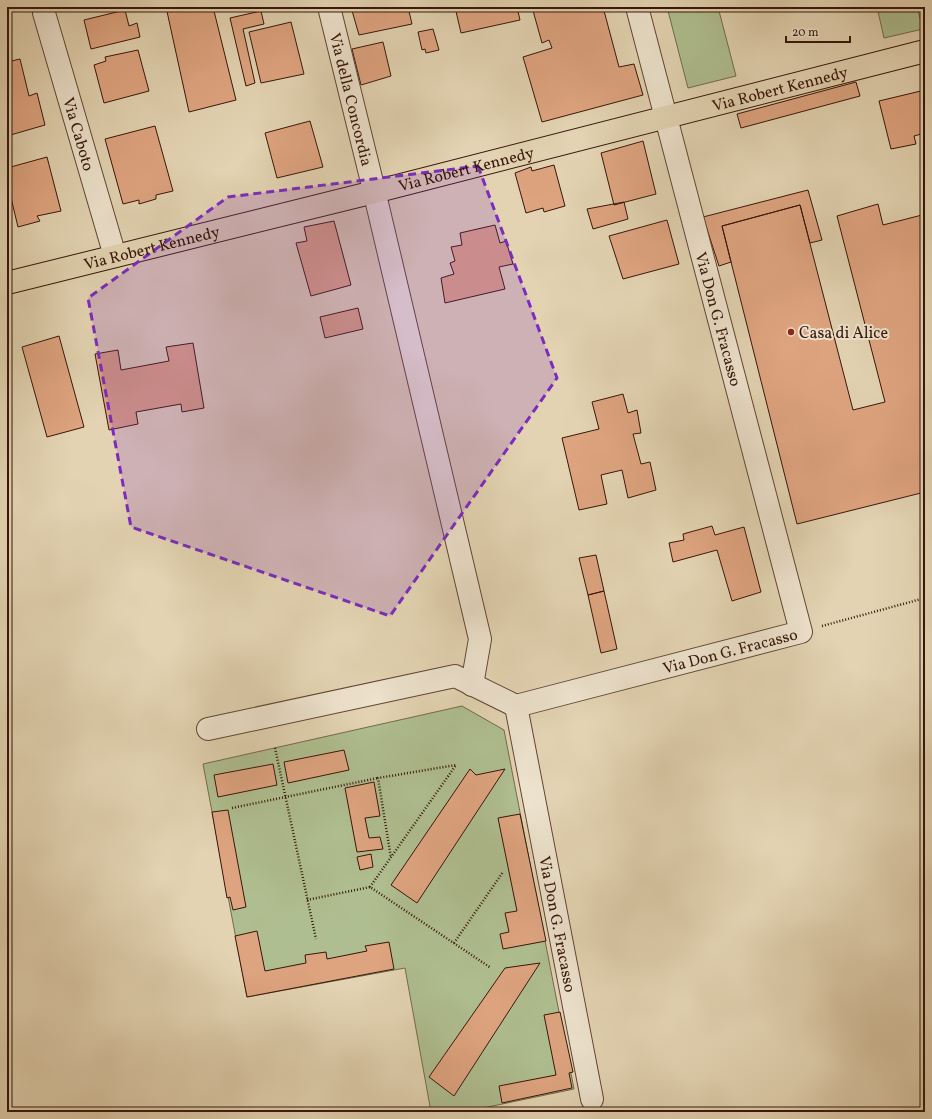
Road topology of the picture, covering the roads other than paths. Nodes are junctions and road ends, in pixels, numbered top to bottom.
1 (329, 7) edge
2 (637, 7) edge
3 (44, 13) dead end
4 (925, 51) edge
5 (666, 117) junction
6 (374, 192) junction
7 (114, 256) junction
8 (7, 283) edge
9 (472, 685) junction
10 (516, 706) junction
11 (208, 729) dead end
12 (592, 1100) dead end

1 - 6 street, Via della Concordia
2 - 5 street, Via Don G. Fracasso
3 - 7 street, Via Caboto
4 - 5 main road, Via Robert Kennedy
5 - 6 main road, Via Robert Kennedy
5 - 10 street, Via Don G. Fracasso
6 - 7 main road, Via Robert Kennedy
6 - 9 street, Via della Concordia
7 - 8 main road, Via Robert Kennedy
9 - 10 street
9 - 11 street
10 - 12 street, Via Don G. Fracasso

